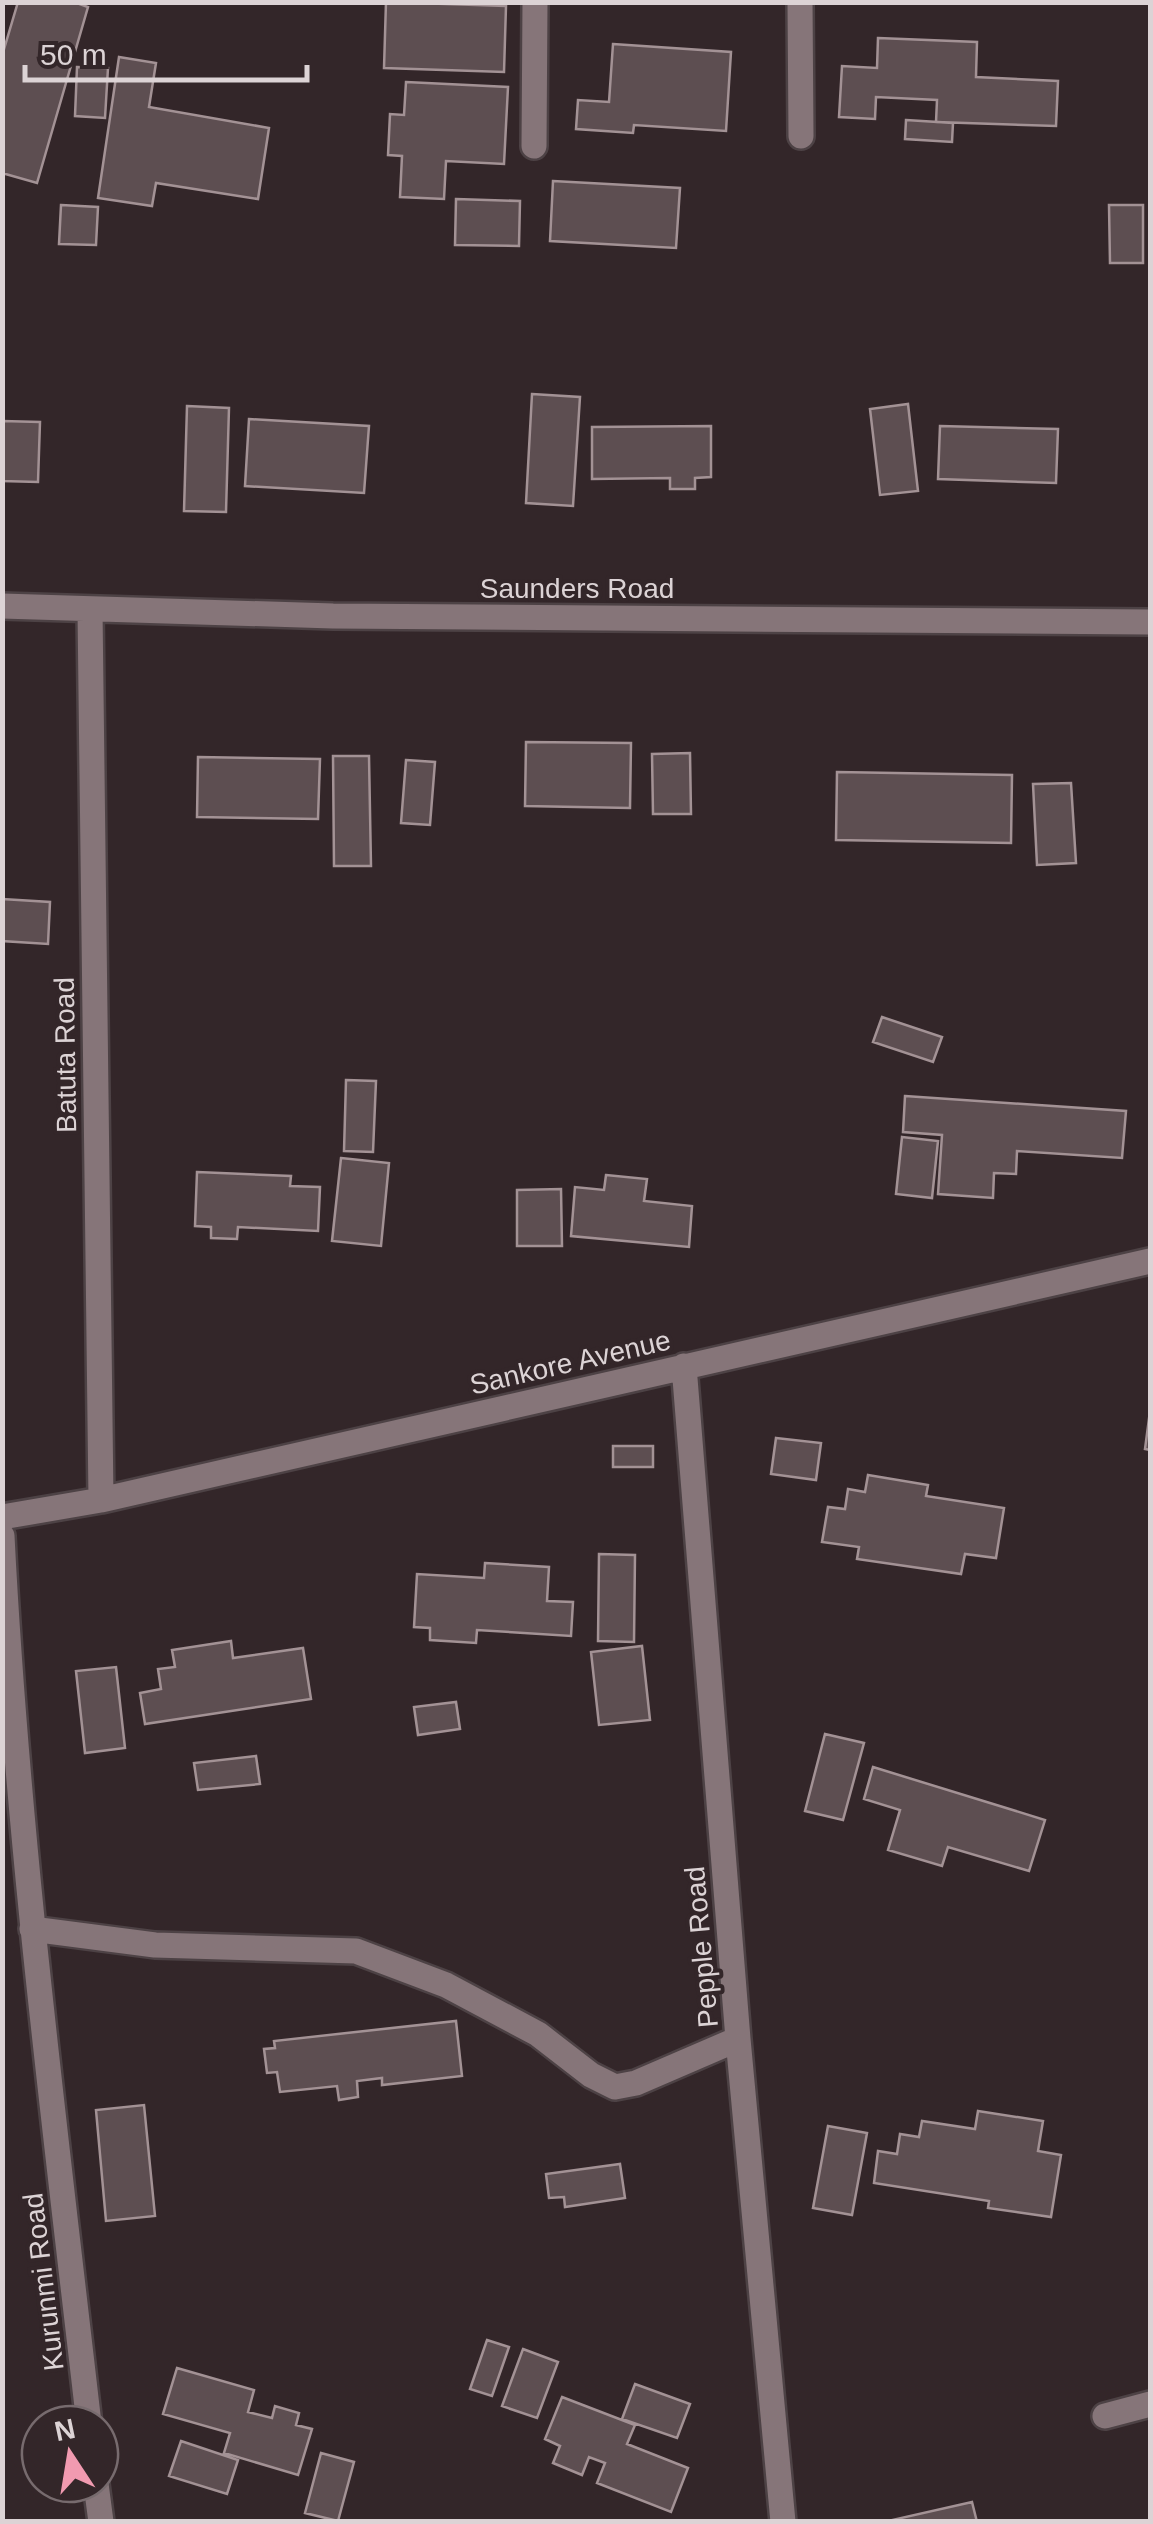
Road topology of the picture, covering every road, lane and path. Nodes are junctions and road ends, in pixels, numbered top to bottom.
1 (535, 2) edge
2 (800, 2) edge
3 (801, 136) dead end
4 (534, 146) dead end
5 (2, 606) edge
6 (90, 610) junction
7 (1150, 622) edge
8 (1150, 1261) edge
9 (684, 1366) junction
10 (101, 1500) junction
11 (2, 1517) edge
12 (2, 1536) edge
13 (32, 1929) junction
14 (738, 2038) junction
15 (87, 2404) edge
16 (1150, 2404) edge
17 (1105, 2416) dead end
18 (783, 2522) edge

1 - 4 street
2 - 3 street
5 - 6 street, Saunders Road
6 - 7 street, Saunders Road
6 - 10 street, Batuta Road
8 - 9 street, Sankore Avenue
9 - 10 street, Sankore Avenue
9 - 14 street, Pepple Road
10 - 11 street, Sankore Avenue
12 - 13 street, Kurunmi Road
13 - 14 street
13 - 15 street, Kurunmi Road
14 - 18 street, Pepple Road
16 - 17 street

